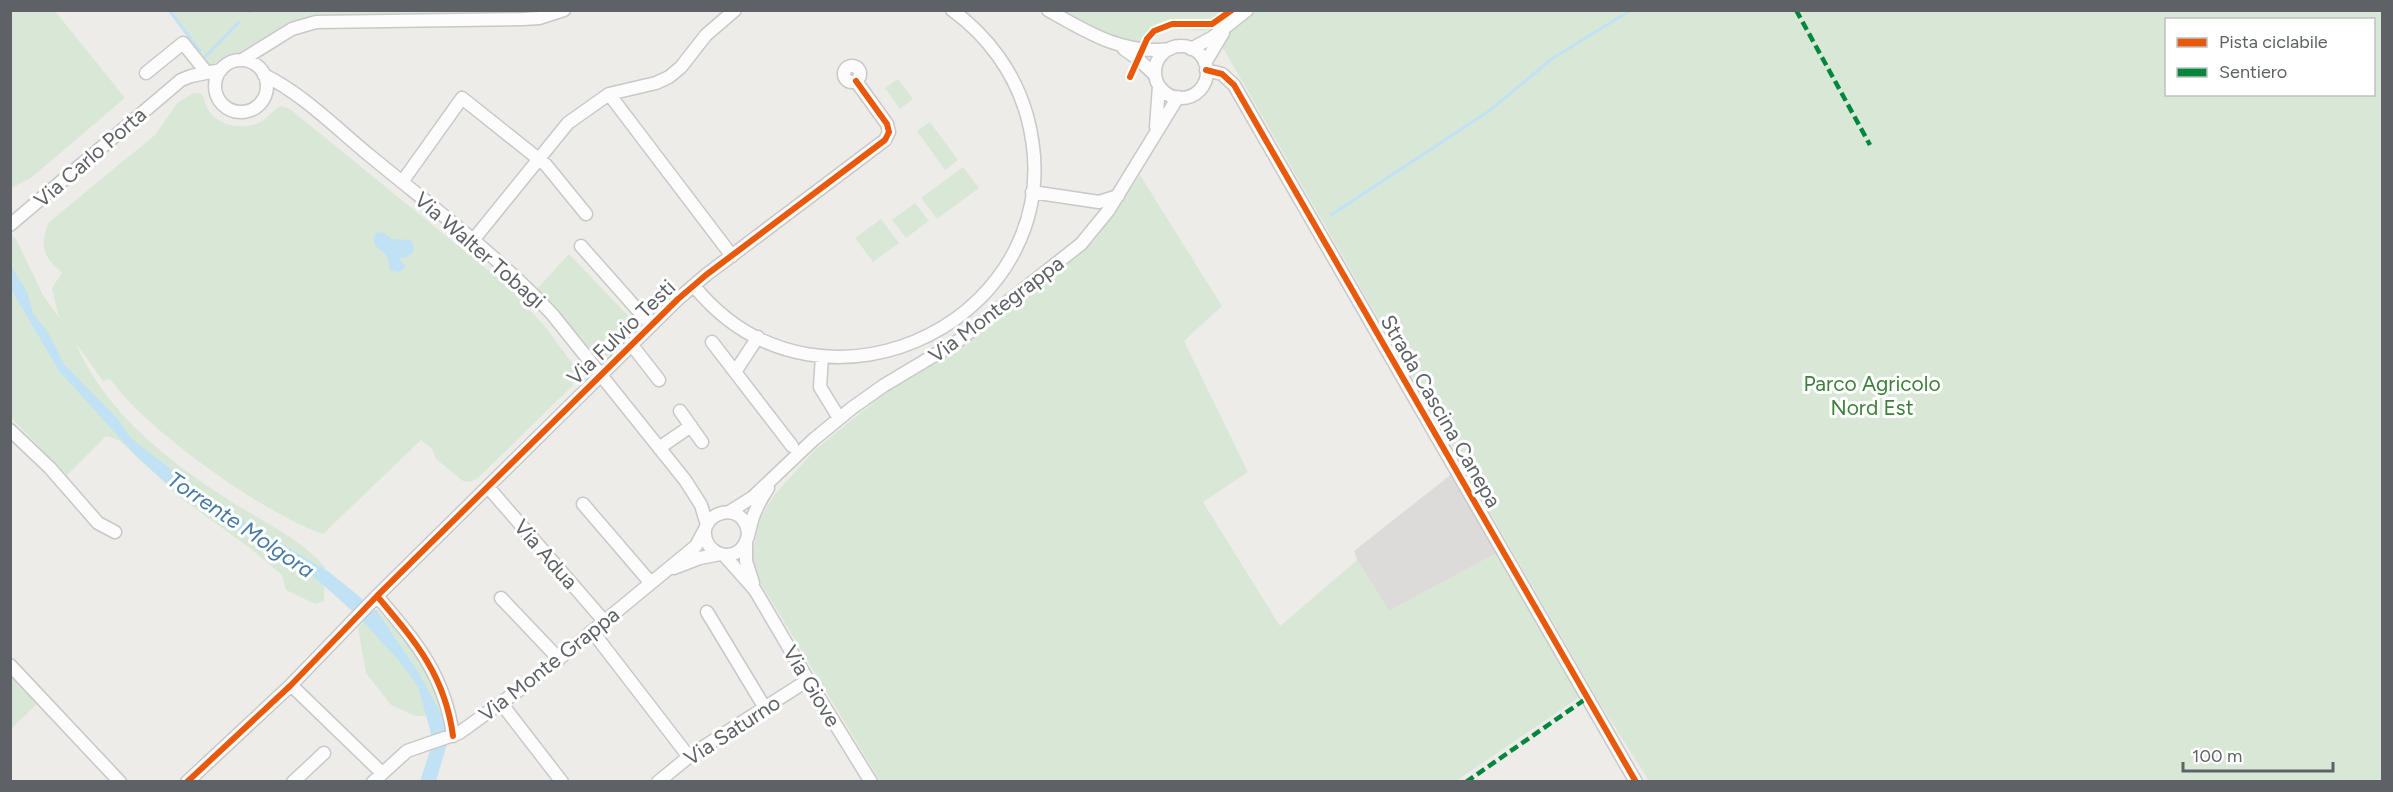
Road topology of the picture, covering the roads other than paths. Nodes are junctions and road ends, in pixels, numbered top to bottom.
1 (564, 10) edge
2 (952, 10) edge
3 (1048, 10) edge
4 (1247, 10) edge
5 (730, 12) edge
6 (1230, 25) junction
7 (285, 34) junction
8 (1112, 44) junction
9 (1191, 48) junction
10 (1170, 49) junction
11 (242, 60) junction
12 (1205, 66) junction
13 (221, 70) junction
14 (146, 73) dead end
15 (207, 73) junction
16 (263, 73) junction
17 (856, 81) dead end
18 (1157, 81) junction
19 (215, 87) junction
20 (169, 89) junction
21 (609, 94) junction
22 (1178, 97) junction
23 (299, 98) junction
24 (261, 102) junction
25 (1155, 131) junction
26 (539, 159) junction
27 (402, 182) junction
28 (1032, 192) junction
29 (1118, 196) junction
30 (586, 214) dead end
31 (11, 224) edge
32 (474, 239) junction
33 (581, 246) dead end
34 (732, 256) junction
35 (693, 286) junction
36 (651, 325) junction
37 (758, 337) junction
38 (712, 342) dead end
39 (631, 345) junction
40 (822, 356) junction
41 (735, 372) junction
42 (601, 375) junction
43 (658, 380) dead end
44 (680, 411) dead end
45 (839, 418) junction
46 (691, 426) junction
47 (10, 430) edge
48 (702, 442) dead end
49 (792, 446) dead end
50 (659, 448) junction
51 (775, 477) junction
52 (685, 480) junction
53 (488, 487) junction
54 (583, 504) dead end
55 (726, 512) junction
56 (706, 527) junction
57 (115, 532) dead end
58 (747, 540) junction
59 (722, 554) junction
60 (655, 578) junction
61 (755, 590) junction
62 (375, 598) junction
63 (501, 598) dead end
64 (707, 612) dead end
65 (604, 621) junction
66 (592, 631) junction
67 (559, 659) junction
68 (10, 665) edge
69 (808, 680) junction
70 (291, 685) junction
71 (501, 703) junction
72 (765, 708) junction
73 (453, 736) junction
74 (324, 753) dead end
75 (689, 757) junction
76 (378, 777) edge
77 (120, 782) edge
78 (187, 782) edge
79 (293, 782) edge
80 (562, 782) edge
81 (658, 782) edge
82 (871, 782) edge
83 (1636, 782) edge

1 - 7 street
2 - 28 street
3 - 8 street
4 - 6 street
5 - 21 street
6 - 9 street
6 - 12 street
7 - 11 street
7 - 16 street
8 - 10 street
8 - 18 street
9 - 10 street
9 - 12 street
10 - 18 street
11 - 13 street
11 - 16 street
12 - 22 street
12 - 83 street, Strada Cascina Canepa
13 - 15 street, Via Carlo Porta
13 - 19 street
14 - 15 street
15 - 20 street, Via Carlo Porta
16 - 23 street, Via Walter Tobagi
16 - 24 street
17 - 34 street, Via Fulvio Testi
18 - 22 street
18 - 25 street, Via Montegrappa
19 - 20 street, Via Carlo Porta
19 - 24 street
20 - 31 street, Via Carlo Porta
21 - 26 street
21 - 34 street
22 - 25 street, Via Montegrappa
23 - 24 street
23 - 27 street, Via Walter Tobagi
25 - 29 street, Via Montegrappa
26 - 27 street
26 - 30 street
26 - 32 street
27 - 32 street, Via Walter Tobagi
28 - 29 street
28 - 40 street
29 - 45 street, Via Montegrappa
32 - 42 street, Via Walter Tobagi
33 - 36 street
34 - 35 street, Via Fulvio Testi
35 - 36 street, Via Fulvio Testi
35 - 37 street
36 - 39 street, Via Fulvio Testi
37 - 40 street
37 - 41 street
38 - 41 street
39 - 42 street, Via Fulvio Testi
39 - 43 street
40 - 45 street
41 - 49 street
42 - 50 street, Via Walter Tobagi
42 - 53 street, Via Fulvio Testi
44 - 46 street
45 - 51 street, Via Montegrappa
46 - 48 street
46 - 50 street
47 - 57 street
50 - 52 street, Via Walter Tobagi
51 - 55 street, Via Montegrappa
51 - 58 street, Via Montegrappa
52 - 55 street, Via Walter Tobagi
52 - 56 street, Via Walter Tobagi
53 - 62 street, Via Fulvio Testi
53 - 65 street, Via Adua
54 - 60 street
55 - 56 street
55 - 58 street
56 - 59 street
56 - 60 street, Via Monte Grappa
58 - 59 street
58 - 61 street, Via Giove
59 - 60 street, Via Monte Grappa
59 - 61 street, Via Giove
60 - 65 street, Via Monte Grappa
61 - 69 street, Via Giove
62 - 70 street, Via Fulvio Testi
62 - 73 street
63 - 67 street
64 - 72 street
65 - 66 street, Via Monte Grappa
66 - 67 street, Via Monte Grappa
66 - 75 street
67 - 71 street, Via Monte Grappa
68 - 77 street
69 - 72 street, Via Saturno
69 - 82 street, Via Giove
70 - 76 street
70 - 78 street, Via Fulvio Testi
71 - 73 street, Via Monte Grappa
71 - 80 street
72 - 75 street, Via Saturno
73 - 76 street, Via Monte Grappa
74 - 79 street
75 - 81 street, Via Saturno

